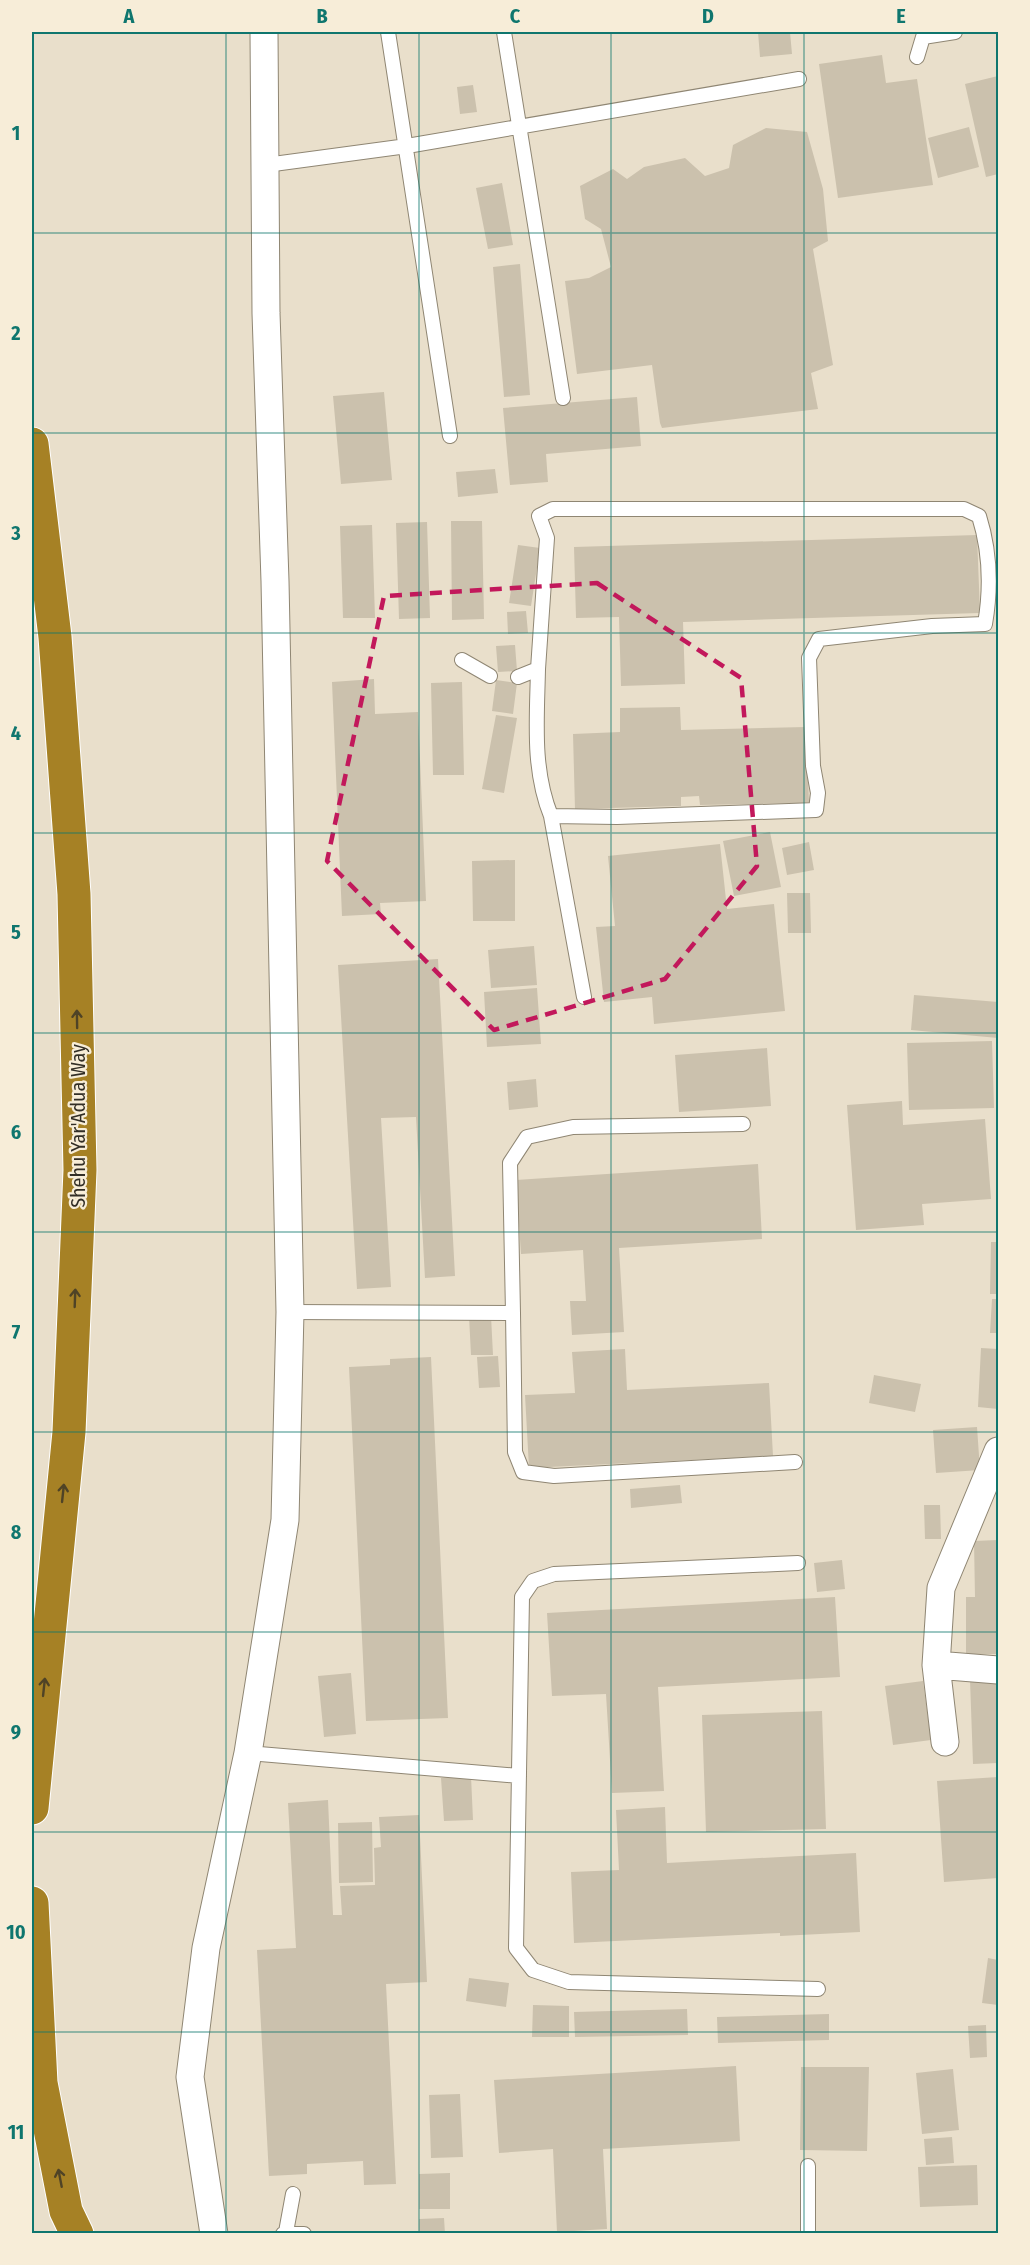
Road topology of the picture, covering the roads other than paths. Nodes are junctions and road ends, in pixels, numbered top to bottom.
1 (264, 32) edge
2 (388, 32) edge
3 (504, 32) edge
4 (955, 32) edge
5 (917, 57) dead end
6 (799, 79) dead end
7 (520, 126) junction
8 (407, 146) junction
9 (266, 165) junction
10 (563, 398) dead end
11 (450, 436) dead end
12 (32, 444) edge
13 (462, 660) dead end
14 (538, 669) junction
15 (490, 676) dead end
16 (518, 678) dead end
17 (551, 816) junction
18 (584, 997) dead end
19 (743, 1124) dead end
20 (290, 1312) junction
21 (513, 1313) junction
22 (999, 1451) edge
23 (795, 1462) dead end
24 (798, 1563) dead end
25 (936, 1665) junction
26 (999, 1670) edge
27 (945, 1742) dead end
28 (248, 1753) junction
29 (519, 1776) junction
30 (32, 1808) edge
31 (32, 1903) edge
32 (818, 1989) dead end
33 (808, 2166) dead end
34 (293, 2194) dead end
35 (285, 2233) edge
36 (76, 2234) edge
37 (214, 2234) edge
38 (304, 2234) edge
39 (808, 2234) edge

1 - 9 street
2 - 8 lane
3 - 7 lane
4 - 5 lane
6 - 7 lane
7 - 8 lane
7 - 10 lane
8 - 9 lane
8 - 11 lane
9 - 20 street
30 -> 12 highway, Shehu Yar'Adua Way
13 - 15 lane
14 - 16 lane
14 - 17 lane
14 - 17 lane
17 - 18 lane
19 - 21 lane
20 - 21 lane
20 - 28 street
21 - 23 lane
22 - 25 street
24 - 29 lane
25 - 26 street
25 - 27 street
28 - 29 lane
28 - 37 street
29 - 32 lane
36 -> 31 highway
33 - 39 lane
34 - 35 lane
35 - 38 lane

